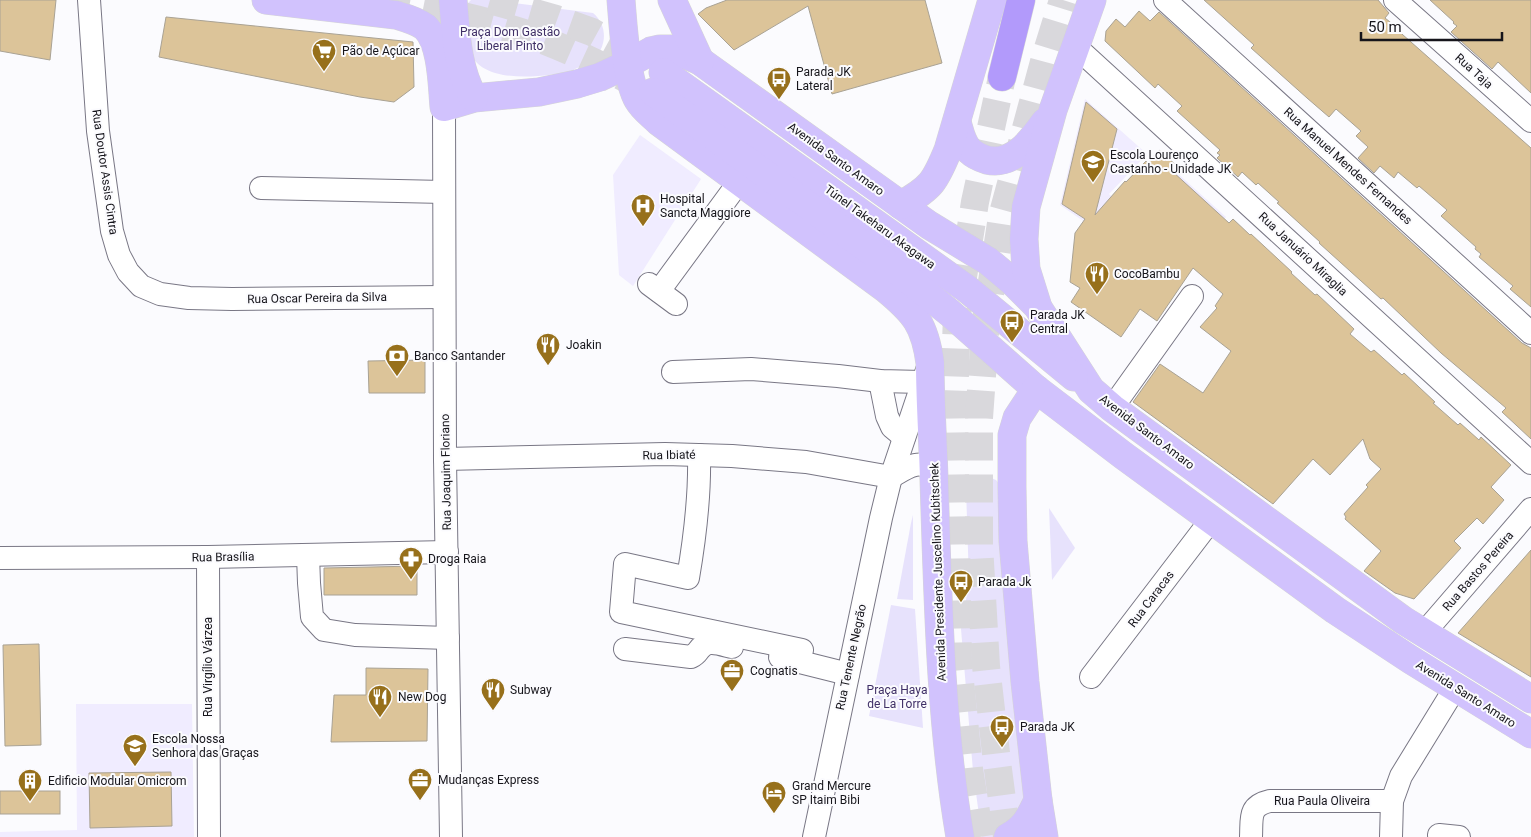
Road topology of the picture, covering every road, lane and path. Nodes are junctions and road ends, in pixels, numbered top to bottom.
1 (89, 0) edge
2 (266, 0) edge
3 (452, 0) edge
4 (672, 0) edge
5 (992, 0) edge
6 (1021, 0) edge
7 (1092, 0) edge
8 (1165, 0) edge
9 (1396, 0) edge
10 (379, 4) edge
11 (617, 4) edge
12 (1075, 46) junction
13 (700, 61) junction
14 (628, 64) junction
15 (1002, 77) tunnel mouth
16 (474, 98) junction
17 (444, 107) junction
18 (1053, 110) junction
19 (1531, 121) edge
20 (957, 122) junction
21 (739, 182) junction
22 (261, 188) dead end
23 (444, 192) junction
24 (901, 205) junction
25 (661, 293) dead end
26 (1192, 296) dead end
27 (444, 297) junction
28 (190, 298) joint
29 (1037, 306) junction
30 (1531, 333) edge
31 (673, 372) dead end
32 (926, 372) junction
33 (880, 382) junction
34 (1036, 390) junction
35 (1091, 390) junction
36 (1112, 408) junction
37 (904, 438) junction
38 (699, 455) junction
39 (445, 459) junction
40 (1531, 463) edge
41 (934, 471) junction
42 (892, 477) junction
43 (1531, 509) edge
44 (1211, 520) junction
45 (447, 552) junction
46 (308, 555) junction
47 (208, 557) junction
48 (0, 558) edge
49 (1424, 633) junction
50 (448, 638) junction
51 (625, 649) dead end
52 (802, 650) dead end
53 (848, 674) junction
54 (1091, 677) dead end
55 (1455, 688) junction
56 (1531, 699) edge
57 (1531, 734) edge
58 (1038, 800) junction
59 (1392, 801) junction
60 (965, 836) edge
61 (209, 837) edge
62 (451, 837) edge
63 (814, 837) edge
64 (1008, 837) edge
65 (1044, 837) edge
66 (1251, 837) edge
67 (1392, 837) edge

1 - 28 street, Rua Doutor Assis Cintra
2 - 10 main road
3 - 16 main road
4 - 13 main road
5 - 20 main road
6 - 15 highway
7 - 12 main road
8 - 30 street, Rua Manuel Mendes Fernandes
9 - 19 street, Rua Taja
10 - 17 main road
11 - 14 main road
12 - 18 main road
12 - 40 street, Rua Januário Miraglia
13 - 14 main road
13 - 24 main road, Avenida Santo Amaro
14 - 16 main road
14 - 21 main road
16 - 17 main road
17 - 23 street, Rua Joaquim Floriano
18 - 20 main road
18 - 29 main road
20 - 24 main road
21 - 25 street
21 - 32 main road, Avenida Presidente Juscelino Kubitschek
22 - 23 street
23 - 27 street, Rua Joaquim Floriano
24 - 29 main road, Avenida Santo Amaro
26 - 36 street
27 - 28 street, Rua Oscar Pereira da Silva
27 - 39 street, Rua Joaquim Floriano
29 - 35 main road, Avenida Santo Amaro
31 - 33 street
32 - 33 street
32 - 37 street, Rua Tenente Negrão
32 - 41 main road, Avenida Presidente Juscelino Kubitschek
33 - 37 street
34 - 35 main road, Túnel Takeharu Akagawa
34 - 44 main road, Avenida Santo Amaro
34 - 58 main road
35 - 36 main road, Avenida Santo Amaro
36 - 49 main road, Avenida Santo Amaro
37 - 42 street, Rua Tenente Negrão
38 - 39 street, Rua Ibiaté
38 - 42 street, Rua Ibiaté
38 - 52 street
39 - 45 street, Rua Joaquim Floriano
41 - 42 street
41 - 60 main road, Avenida Presidente Juscelino Kubitschek
42 - 53 street, Rua Tenente Negrão
43 - 49 street, Rua Bastos Pereira
44 - 54 street, Rua Caracas
44 - 55 main road, Avenida Santo Amaro
45 - 46 street, Rua Brasília
45 - 50 street, Rua Joaquim Floriano
46 - 47 street, Rua Brasília
46 - 50 street
47 - 48 street, Rua Brasília
47 - 61 street, Rua Virgílio Várzea
49 - 56 main road, Avenida Santo Amaro
50 - 62 street, Rua Joaquim Floriano
51 - 53 street
53 - 63 street, Rua Tenente Negrão
55 - 57 main road, Avenida Santo Amaro
55 - 59 street
58 - 64 main road
58 - 65 main road
59 - 66 street, Rua Paula Oliveira
59 - 67 street

